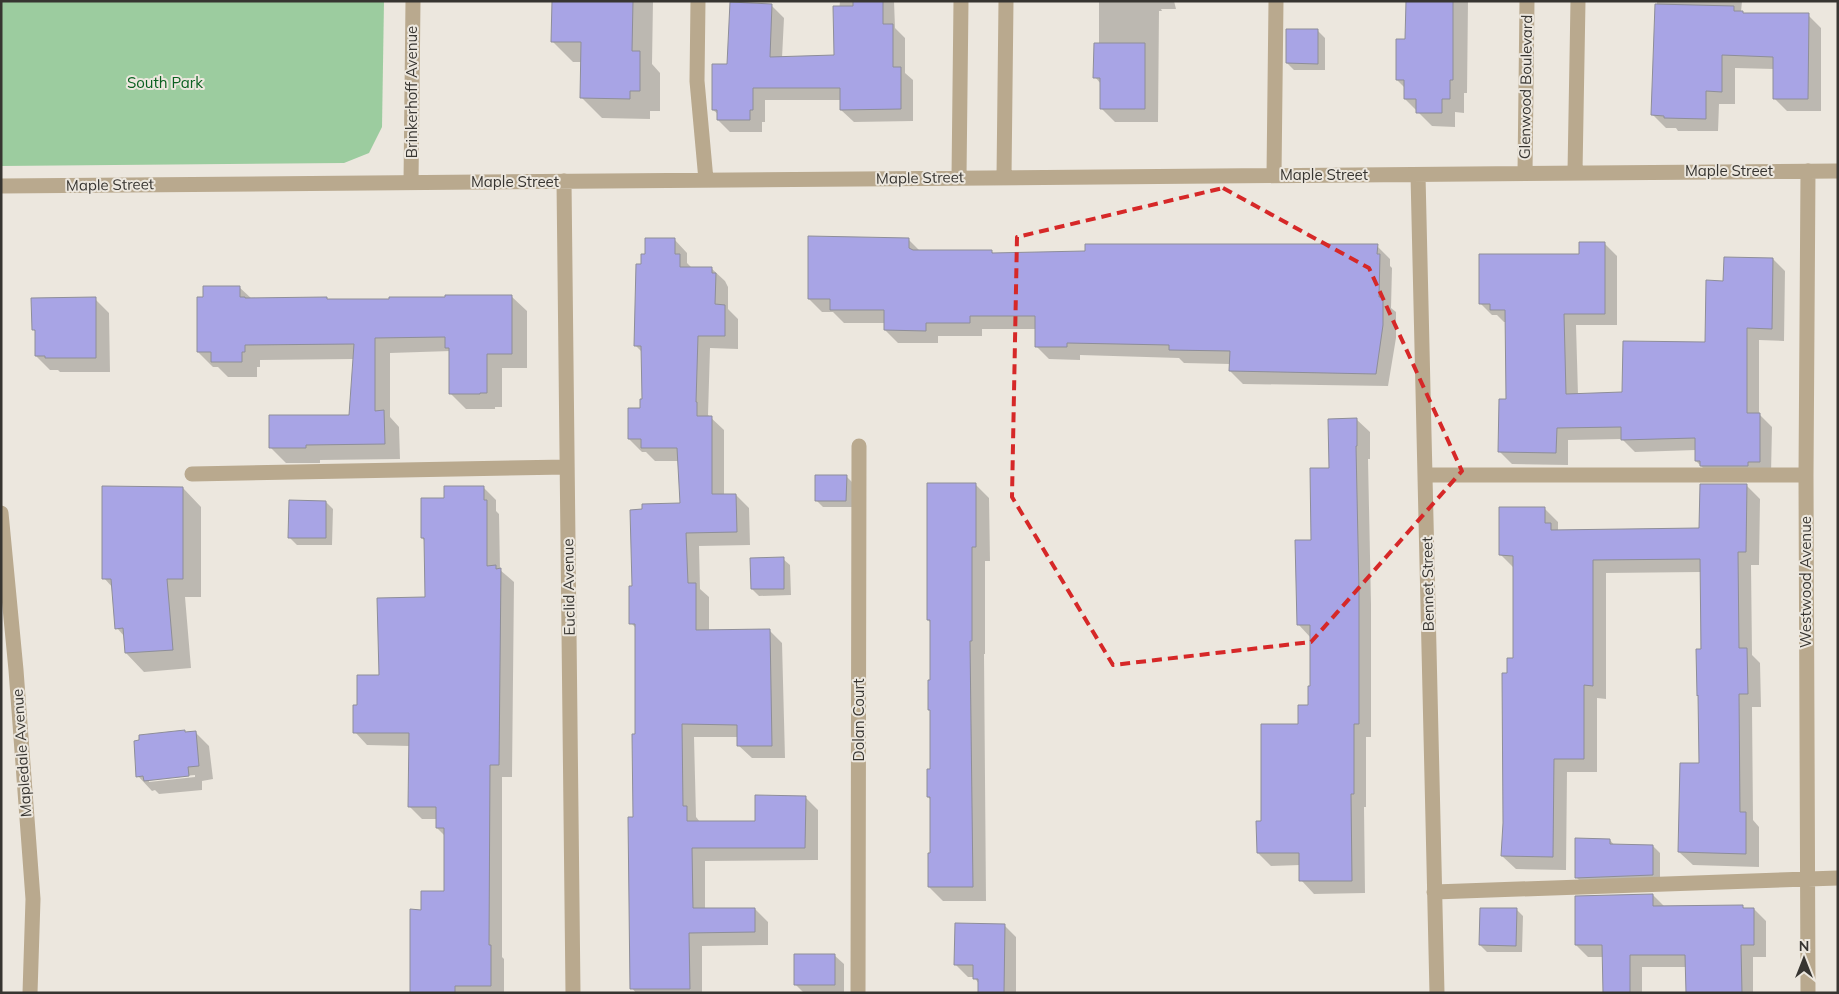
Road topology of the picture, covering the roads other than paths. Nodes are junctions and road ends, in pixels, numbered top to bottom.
1 (413, 1) edge
2 (698, 1) edge
3 (961, 1) edge
4 (1006, 1) edge
5 (1276, 1) edge
6 (1527, 1) edge
7 (1578, 1) edge
8 (1808, 171) junction
9 (1838, 171) edge
10 (1575, 172) junction
11 (1525, 173) junction
12 (1418, 174) junction
13 (1274, 175) junction
14 (959, 177) junction
15 (1004, 177) junction
16 (706, 180) junction
17 (564, 181) junction
18 (411, 182) junction
19 (1, 186) edge
20 (859, 446) dead end
21 (567, 467) junction
22 (192, 474) dead end
23 (1425, 475) junction
24 (1806, 475) junction
25 (1, 513) edge
26 (1838, 878) edge
27 (1808, 879) junction
28 (1434, 892) junction
29 (30, 993) edge
30 (573, 993) edge
31 (858, 993) edge
32 (1437, 993) edge
33 (1808, 993) edge

1 - 18 street, Brinkerhoff Avenue
2 - 16 street
3 - 14 street
4 - 15 street
5 - 13 street
6 - 11 street, Glenwood Boulevard
7 - 10 street
8 - 9 street, Maple Street
8 - 10 street, Maple Street
8 - 24 street, Westwood Avenue
10 - 11 street, Maple Street
11 - 12 street, Maple Street
12 - 13 street, Maple Street
12 - 23 street, Bennet Street
13 - 15 street, Maple Street
14 - 15 street, Maple Street
14 - 16 street, Maple Street
16 - 17 street, Maple Street
17 - 18 street, Maple Street
17 - 21 street, Euclid Avenue
18 - 19 street, Maple Street
20 - 31 street, Dolan Court
21 - 22 street
21 - 30 street, Euclid Avenue
23 - 24 street
23 - 28 street, Bennet Street
24 - 27 street, Westwood Avenue
25 - 29 street, Mapledale Avenue
26 - 27 street
27 - 28 street
27 - 33 street, Westwood Avenue
28 - 32 street, Bennet Street

